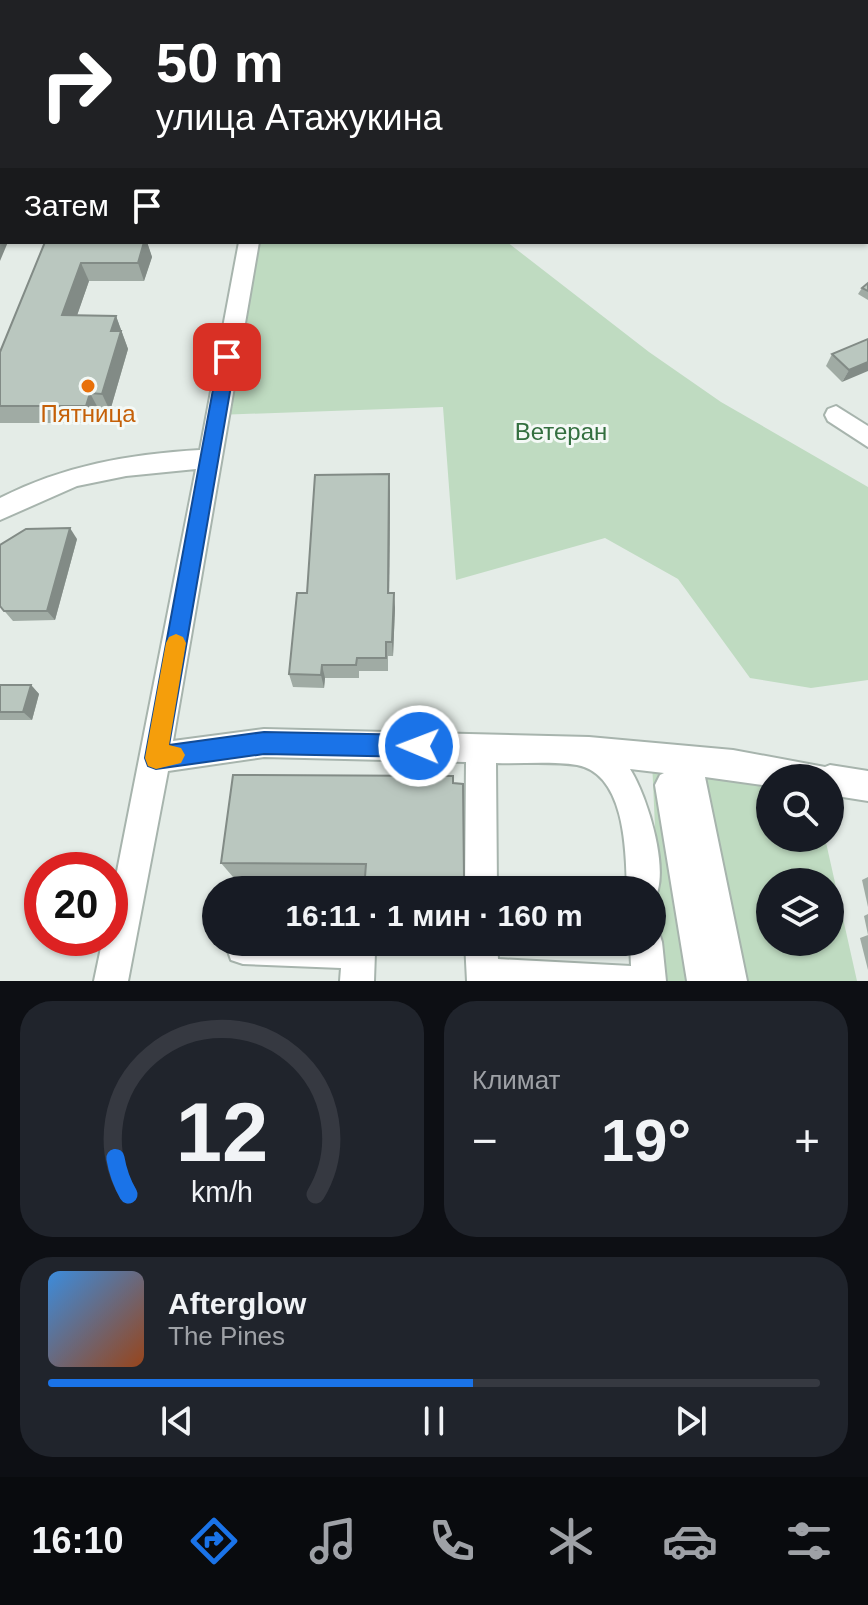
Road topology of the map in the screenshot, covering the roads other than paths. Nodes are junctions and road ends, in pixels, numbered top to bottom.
1 (249, 244) edge
2 (836, 415) dead end
3 (868, 438) edge
4 (209, 459) junction
5 (0, 510) edge
6 (481, 747) junction
7 (583, 751) junction
8 (156, 758) junction
9 (756, 769) edge
10 (844, 782) edge
11 (868, 786) edge
12 (481, 876) edge
13 (642, 876) edge
14 (359, 956) edge
15 (481, 956) edge
16 (647, 956) edge
17 (111, 981) edge
18 (357, 981) edge
19 (627, 981) edge
20 (649, 981) edge
21 (704, 981) edge
22 (730, 981) edge

1 - 4 street
2 - 3 street
4 - 5 street
4 - 8 street
6 - 7 street
6 - 8 street
6 - 12 street
7 - 9 street
7 - 13 street
8 - 17 street
10 - 11 street
14 - 18 street
15 - 19 street
16 - 20 street
21 - 22 street

